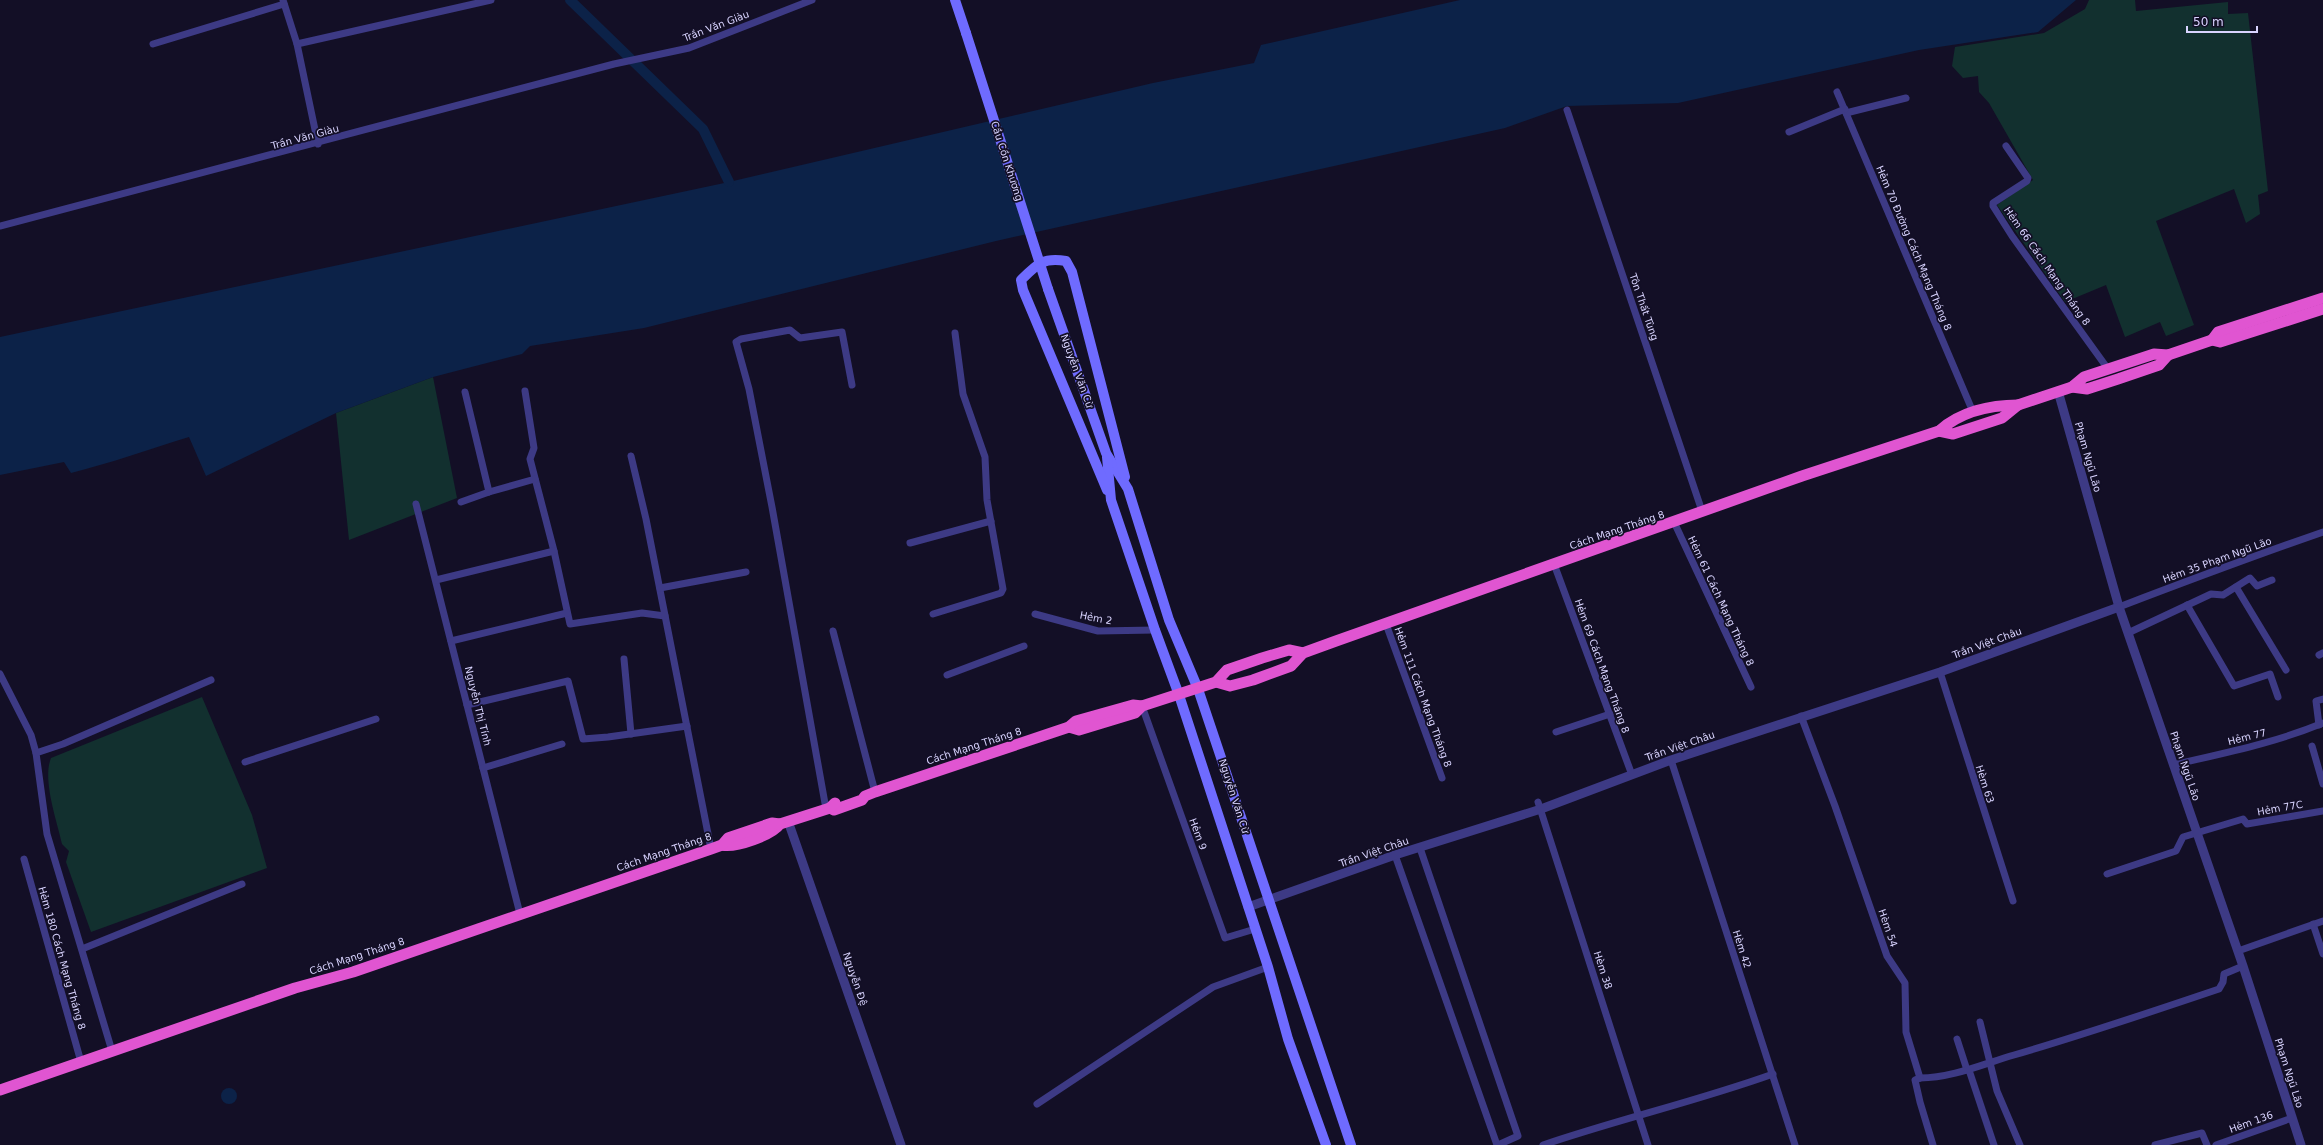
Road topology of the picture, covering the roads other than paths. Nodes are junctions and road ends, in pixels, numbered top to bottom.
1 (492, 0) edge
2 (812, 0) edge
3 (955, 0) edge
4 (802, 1) edge
5 (284, 2) edge
6 (153, 44) dead end
7 (297, 44) junction
8 (1838, 92) dead end
9 (1906, 98) dead end
10 (1567, 110) dead end
11 (1845, 111) junction
12 (1788, 132) dead end
13 (318, 144) junction
14 (2006, 146) dead end
15 (0, 226) edge
16 (1048, 289) joint
17 (2323, 298) edge
18 (2323, 310) edge
19 (955, 333) dead end
20 (2212, 340) junction
21 (2168, 355) junction
22 (2108, 369) junction
23 (852, 385) dead end
24 (2072, 387) junction
25 (526, 391) dead end
26 (2058, 391) junction
27 (465, 392) dead end
28 (2018, 405) junction
29 (1973, 412) junction
30 (1939, 431) junction
31 (1106, 452) junction
32 (631, 456) dead end
33 (535, 480) junction
34 (1128, 489) junction
35 (489, 492) junction
36 (1111, 500) junction
37 (461, 502) dead end
38 (416, 504) dead end
39 (1702, 511) junction
40 (991, 521) junction
41 (1674, 522) junction
42 (2323, 532) edge
43 (910, 543) dead end
44 (554, 551) junction
45 (1554, 564) junction
46 (746, 572) dead end
47 (436, 580) junction
48 (2272, 580) dead end
49 (2236, 586) junction
50 (660, 588) junction
51 (2187, 605) junction
52 (2119, 607) junction
53 (567, 613) junction
54 (933, 614) dead end
55 (1036, 614) dead end
56 (665, 616) junction
57 (1386, 624) junction
58 (1155, 630) junction
59 (833, 631) dead end
60 (2128, 633) junction
61 (451, 640) junction
62 (1024, 646) dead end
63 (1303, 653) junction
64 (624, 659) dead end
65 (2286, 670) dead end
66 (1940, 672) junction
67 (0, 674) edge
68 (947, 675) dead end
69 (211, 680) dead end
70 (1216, 682) junction
71 (1751, 687) dead end
72 (1198, 689) junction
73 (1179, 695) junction
74 (2278, 697) dead end
75 (2323, 699) edge
76 (467, 706) junction
77 (1142, 706) junction
78 (1610, 714) junction
79 (1801, 716) junction
80 (376, 719) dead end
81 (2321, 724) edge
82 (687, 726) junction
83 (1556, 732) dead end
84 (631, 734) junction
85 (562, 744) dead end
86 (2312, 746) dead end
87 (36, 753) junction
88 (1671, 760) junction
89 (245, 762) dead end
90 (2174, 765) junction
91 (483, 768) junction
92 (1632, 775) junction
93 (1442, 778) dead end
94 (2323, 784) edge
95 (870, 794) junction
96 (1539, 806) junction
97 (828, 808) junction
98 (2323, 811) edge
99 (784, 823) junction
100 (2196, 832) junction
101 (717, 847) junction
102 (1420, 848) junction
103 (1395, 855) junction
104 (24, 859) dead end
105 (2107, 874) dead end
106 (242, 884) dead end
107 (1268, 900) junction
108 (2013, 901) dead end
109 (1248, 907) junction
110 (520, 914) junction
111 (2323, 921) edge
112 (2313, 924) junction
113 (1255, 929) junction
114 (82, 949) junction
115 (2238, 951) junction
116 (2323, 954) edge
117 (2244, 966) junction
118 (1268, 968) junction
119 (1980, 1022) dead end
120 (1957, 1039) dead end
121 (112, 1051) junction
122 (81, 1062) junction
123 (1989, 1062) junction
124 (1968, 1070) junction
125 (1773, 1074) junction
126 (1920, 1078) junction
127 (0, 1090) edge
128 (1037, 1104) dead end
129 (1638, 1115) junction
130 (2292, 1118) junction
131 (901, 1145) edge
132 (1326, 1145) edge
133 (1351, 1145) edge
134 (1498, 1145) edge
135 (1543, 1145) edge
136 (1648, 1145) edge
137 (1795, 1145) edge
138 (1933, 1145) edge
139 (1994, 1145) edge
140 (2020, 1145) edge
141 (2155, 1145) edge
142 (2207, 1145) edge
143 (2216, 1145) edge
144 (2301, 1145) edge

1 - 7 street
2 - 4 street, Trần Văn Giàu
3 - 16 main road, Cầu Cồn Khương, bridge
4 - 13 street, Trần Văn Giàu
5 - 6 street
5 - 7 street
7 - 13 street
8 - 11 street, Hẻm 70 Đường Cách Mạng Tháng 8
9 - 11 street
10 - 39 street, Tôn Thất Tùng
11 - 12 street
11 - 29 street, Hẻm 70 Đường Cách Mạng Tháng 8
13 - 15 street, Trần Văn Giàu
14 - 22 street, Hẻm 66 Cách Mạng Tháng 8
16 - 31 main road, Nguyễn Văn Cừ
17 - 20 highway, Cách Mạng Tháng 8
18 - 20 highway, Cách Mạng Tháng 8
19 - 40 street
20 - 21 highway, Cách Mạng Tháng 8
21 - 22 highway, Cách Mạng Tháng 8
21 - 24 highway, Cách Mạng Tháng 8
22 - 24 highway, Cách Mạng Tháng 8
23 - 97 street
24 - 26 highway, Cách Mạng Tháng 8
25 - 33 street
26 - 28 highway, Cách Mạng Tháng 8
26 - 52 street, Phạm Ngũ Lão
27 - 35 street
28 - 29 highway, Cách Mạng Tháng 8
28 - 30 highway, Cách Mạng Tháng 8
29 - 30 highway, Cách Mạng Tháng 8
30 - 39 highway, Cách Mạng Tháng 8
31 - 34 main road, Nguyễn Văn Cừ
31 - 36 main road, Nguyễn Văn Cừ
32 - 50 street
33 - 35 street
33 - 44 street
34 - 36 main road
34 - 72 main road, Nguyễn Văn Cừ
35 - 37 street
36 - 58 main road, Nguyễn Văn Cừ
38 - 47 street, Nguyễn Thị Tính
39 - 41 highway, Cách Mạng Tháng 8
40 - 43 street
40 - 54 street
41 - 45 highway, Cách Mạng Tháng 8
41 - 71 street, Hẻm 61 Cách Mạng Tháng 8
42 - 52 street, Hẻm 35 Phạm Ngũ Lão
44 - 47 street
44 - 53 street
45 - 57 highway, Cách Mạng Tháng 8
45 - 78 street, Hẻm 69 Cách Mạng Tháng 8
46 - 50 street
47 - 61 street, Nguyễn Thị Tính
48 - 49 street
49 - 51 street
49 - 65 street
50 - 56 street
51 - 60 street
51 - 74 street
52 - 60 street, Phạm Ngũ Lão
52 - 66 street, Trần Việt Châu
53 - 56 street
53 - 61 street
55 - 58 street, Hẻm 2
56 - 82 street
57 - 63 highway, Cách Mạng Tháng 8
57 - 93 street, Hẻm 111 Cách Mạng Tháng 8
58 - 73 main road, Nguyễn Văn Cừ
59 - 95 street
60 - 90 street, Phạm Ngũ Lão
61 - 76 street, Nguyễn Thị Tính
62 - 68 street
63 - 70 highway, Cách Mạng Tháng 8
63 - 70 highway, Cách Mạng Tháng 8
64 - 84 street
66 - 79 street, Trần Việt Châu
66 - 108 street, Hèm 63
67 - 87 street
69 - 87 street
70 - 72 highway, Cách Mạng Tháng 8
72 - 73 highway, Cách Mạng Tháng 8
72 - 107 main road, Nguyễn Văn Cừ
73 - 77 highway, Cách Mạng Tháng 8
73 - 109 main road, Nguyễn Văn Cừ
75 - 81 street
76 - 84 street
76 - 91 street, Nguyễn Thị Tính
77 - 95 highway, Cách Mạng Tháng 8
77 - 113 street, Hẻm 9
78 - 83 street
78 - 92 street, Hẻm 69 Cách Mạng Tháng 8
79 - 88 street, Trần Việt Châu
79 - 126 street, Hèm 54
80 - 89 street
81 - 90 street, Hẻm 77
82 - 84 street
82 - 101 street
85 - 91 street
86 - 94 street
87 - 114 street
88 - 92 street, Trần Việt Châu
88 - 125 street, Hèm 42
90 - 100 street, Phạm Ngũ Lão
91 - 110 street, Nguyễn Thị Tính
92 - 96 street, Trần Việt Châu
95 - 97 highway, Cách Mạng Tháng 8
96 - 102 street, Trần Việt Châu
96 - 129 street, Hèm 38
97 - 99 highway, Cách Mạng Tháng 8
98 - 100 street, Hẻm 77C
99 - 101 highway, Cách Mạng Tháng 8
99 - 131 street, Nguyễn Đệ
100 - 105 street
100 - 115 street, Phạm Ngũ Lão
101 - 110 highway, Cách Mạng Tháng 8
102 - 103 street, Trần Việt Châu
102 - 134 street
103 - 107 street, Trần Việt Châu
103 - 134 street
104 - 122 street, Hẻm 180 Cách Mạng Tháng 8
106 - 114 street
107 - 109 street, Trần Việt Châu
107 - 133 main road, Nguyễn Văn Cừ
109 - 113 main road, Nguyễn Văn Cừ
110 - 121 highway, Cách Mạng Tháng 8
111 - 112 street
112 - 115 street
112 - 116 street
113 - 118 main road, Nguyễn Văn Cừ
114 - 121 street
115 - 117 street, Phạm Ngũ Lão
117 - 123 street
117 - 130 street, Phạm Ngũ Lão
118 - 128 street
118 - 132 main road, Nguyễn Văn Cừ
119 - 123 street
120 - 124 street
121 - 122 highway, Cách Mạng Tháng 8
122 - 127 highway, Cách Mạng Tháng 8
123 - 124 street
123 - 140 street
124 - 126 street
124 - 139 street
125 - 129 street
125 - 137 street, Hèm 42
126 - 138 street, Hèm 54
129 - 135 street
129 - 136 street, Hèm 38
130 - 143 street, Hẻm 136
130 - 144 street, Phạm Ngũ Lão
141 - 142 street

